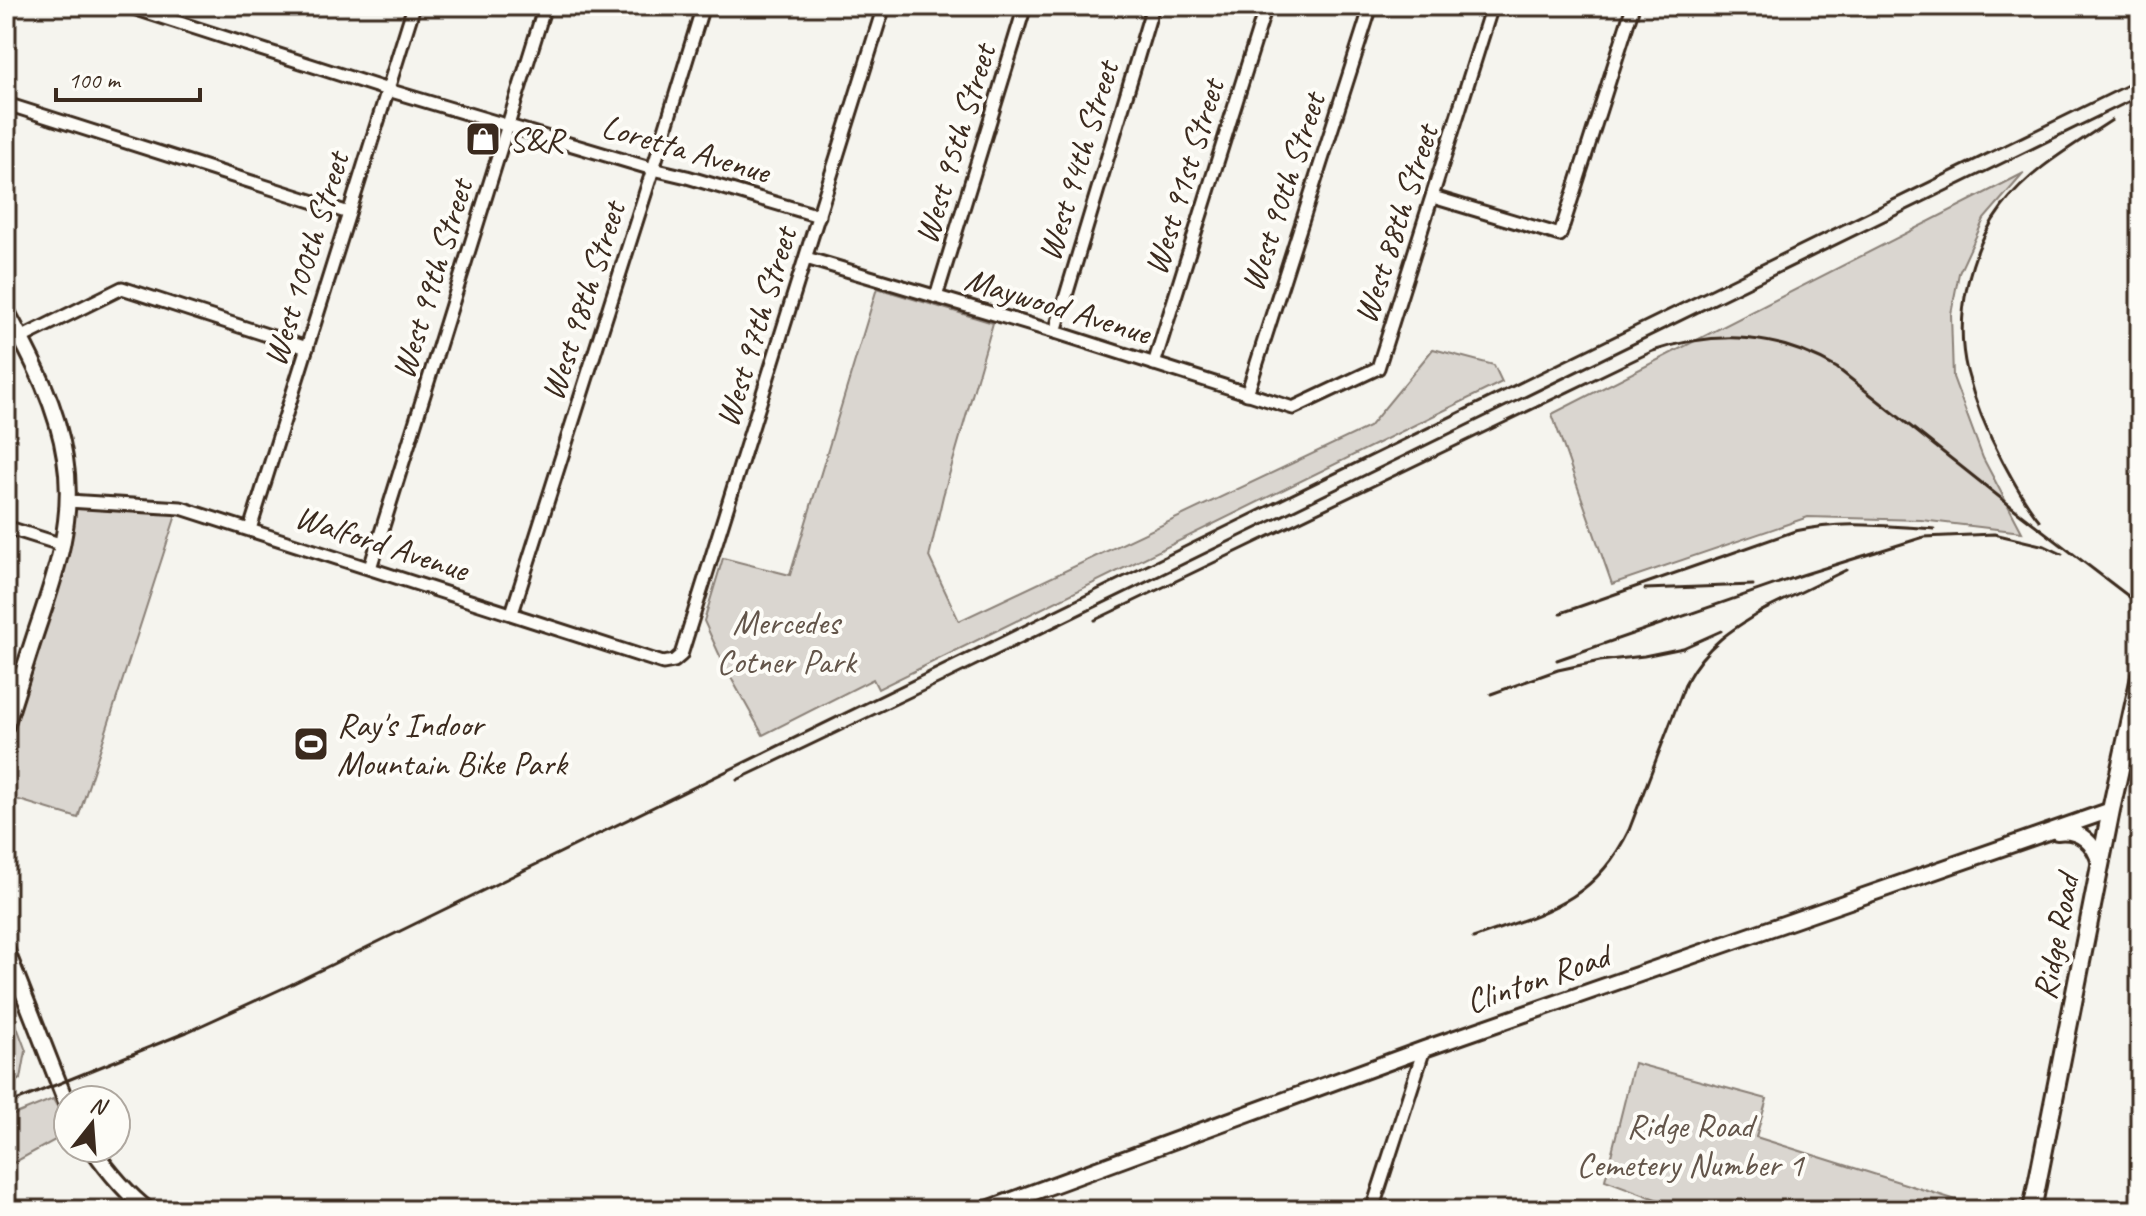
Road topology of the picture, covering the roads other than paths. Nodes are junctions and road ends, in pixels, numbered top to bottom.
1 (127, 6) edge
2 (414, 6) edge
3 (545, 6) edge
4 (703, 6) edge
5 (884, 6) edge
6 (1025, 6) edge
7 (1153, 6) edge
8 (1266, 6) edge
9 (1371, 6) edge
10 (1492, 6) edge
11 (1633, 6) edge
12 (388, 90) junction
13 (6, 110) edge
14 (508, 125) junction
15 (653, 169) junction
16 (1433, 197) junction
17 (349, 213) junction
18 (819, 216) junction
19 (806, 258) junction
20 (936, 297) junction
21 (6, 311) edge
22 (1055, 332) junction
23 (21, 338) junction
24 (307, 348) junction
25 (1154, 364) junction
26 (1247, 394) junction
27 (1293, 408) joint
28 (68, 501) junction
29 (6, 527) edge
30 (250, 529) junction
31 (63, 545) junction
32 (370, 568) junction
33 (512, 613) junction
34 (674, 661) joint
35 (6, 671) edge
36 (22, 677) junction
37 (2140, 677) edge
38 (6, 726) edge
39 (2111, 810) junction
40 (2045, 833) junction
41 (2100, 864) junction
42 (6, 949) edge
43 (1424, 1049) junction
44 (59, 1084) edge
45 (103, 1164) edge
46 (148, 1210) edge
47 (985, 1210) edge
48 (1372, 1210) edge
49 (2032, 1210) edge

1 - 12 street, Loretta Avenue
2 - 12 street, West 100th Street
3 - 14 street, West 99th Street
4 - 15 street, West 98th Street
5 - 18 street, West 97th Street
6 - 20 street, West 95th Street
7 - 22 street, West 94th Street
8 - 25 street, West 91st Street
9 - 26 street, West 90th Street
10 - 16 street, West 88th Street
11 - 16 street
12 - 14 street, Loretta Avenue
12 - 17 street, West 100th Street
13 - 17 street
14 - 15 street, Loretta Avenue
14 - 32 street, West 99th Street
15 - 18 street, Loretta Avenue
15 - 33 street, West 98th Street
16 - 27 street, West 88th Street
17 - 24 street, West 100th Street
18 - 19 street, West 97th Street
19 - 20 street, Maywood Avenue
19 - 34 street, West 97th Street
20 - 22 street, Maywood Avenue
21 - 23 street
22 - 25 street, Maywood Avenue
23 - 24 street
23 - 28 street
24 - 30 street, West 100th Street
25 - 26 street, Maywood Avenue
26 - 27 street, Maywood Avenue
28 - 30 street, Walford Avenue
28 - 31 street
29 - 31 street
30 - 32 street, Walford Avenue
31 - 36 street
32 - 33 street, Walford Avenue
33 - 34 street, Walford Avenue
35 - 36 street
36 - 38 street
37 - 39 main road, Ridge Road
39 - 40 street, Clinton Road
39 - 41 main road, Ridge Road
40 - 41 street
40 - 43 street, Clinton Road
41 - 49 main road, Ridge Road
42 - 44 street
43 - 47 street, Clinton Road
43 - 48 street
45 - 46 street

